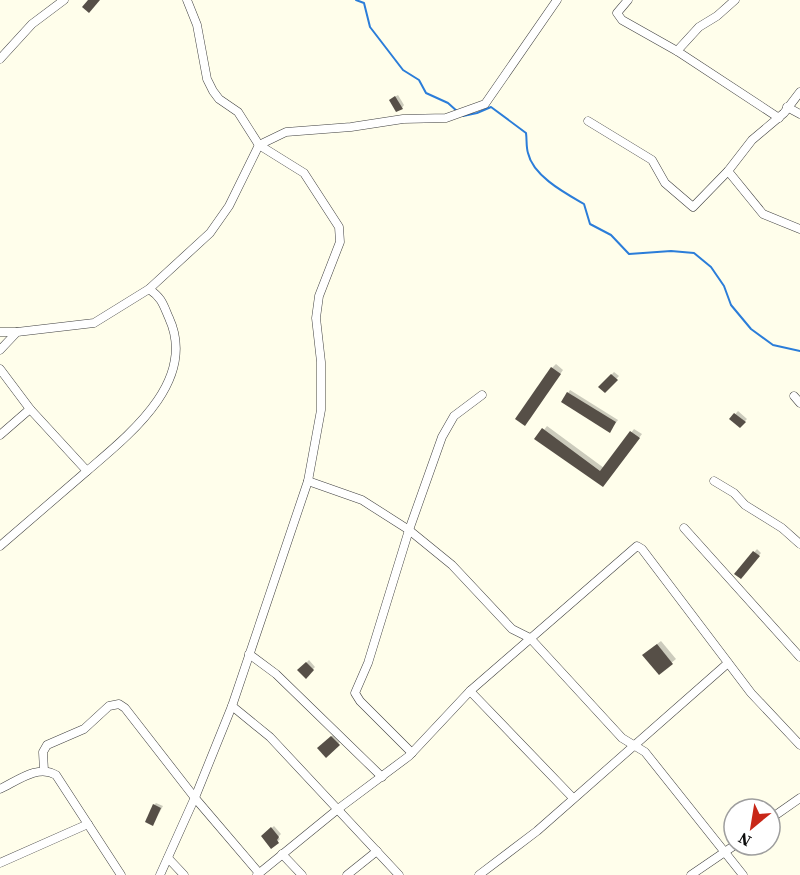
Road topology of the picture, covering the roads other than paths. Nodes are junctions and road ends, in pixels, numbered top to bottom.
1 (64, 0) edge
2 (187, 0) edge
3 (557, 0) edge
4 (628, 0) edge
5 (735, 0) edge
6 (677, 51) junction
7 (0, 59) edge
8 (800, 92) edge
9 (787, 107) junction
10 (800, 114) edge
11 (779, 118) junction
12 (588, 121) dead end
13 (259, 145) junction
14 (728, 171) junction
15 (800, 230) edge
16 (149, 289) junction
17 (0, 332) edge
18 (17, 332) junction
19 (0, 350) edge
20 (0, 369) edge
21 (482, 395) dead end
22 (30, 409) junction
23 (0, 435) edge
24 (87, 471) junction
25 (308, 481) junction
26 (714, 482) dead end
27 (684, 528) dead end
28 (409, 530) junction
29 (800, 544) edge
30 (0, 546) edge
31 (530, 638) junction
32 (249, 654) junction
33 (800, 657) edge
34 (728, 663) junction
35 (470, 691) junction
36 (232, 706) junction
37 (635, 745) junction
38 (800, 745) edge
39 (412, 753) junction
40 (44, 771) junction
41 (381, 777) junction
42 (0, 789) edge
43 (195, 798) junction
44 (573, 798) junction
45 (800, 798) edge
46 (338, 809) junction
47 (782, 811) edge
48 (88, 824) junction
49 (722, 846) edge
50 (377, 851) junction
51 (282, 854) junction
52 (722, 854) edge
53 (730, 857) edge
54 (168, 858) junction
55 (0, 863) edge
56 (258, 874) edge
57 (121, 875) edge
58 (160, 875) edge
59 (184, 875) edge
60 (302, 875) edge
61 (347, 875) edge
62 (399, 875) edge
63 (479, 875) edge
64 (692, 875) edge
65 (743, 875) edge

1 - 7 street
2 - 13 street
3 - 13 street
4 - 6 street
5 - 6 street
6 - 11 street
8 - 9 street
9 - 10 street
9 - 11 street
11 - 14 street
12 - 14 street
13 - 16 street
13 - 25 street
14 - 15 street
16 - 18 street
16 - 24 street
17 - 18 street
18 - 19 street
20 - 22 street
21 - 28 street
22 - 23 street
22 - 24 street
24 - 30 street
25 - 28 street
25 - 32 street
26 - 29 street
27 - 33 street
28 - 31 street
28 - 39 street
31 - 34 street
31 - 35 street
31 - 37 street
32 - 36 street
32 - 41 street
34 - 37 street
34 - 38 street
35 - 39 street
35 - 44 street
36 - 43 street
36 - 46 street
37 - 44 street
37 - 49 street
39 - 41 street
40 - 42 street
40 - 43 street
40 - 48 street
41 - 46 street
43 - 54 street
43 - 56 street
44 - 63 street
45 - 47 street
46 - 50 street
46 - 51 street
48 - 55 street
48 - 57 street
50 - 61 street
50 - 62 street
51 - 56 street
51 - 60 street
52 - 64 street
53 - 65 street
54 - 58 street
54 - 59 street

